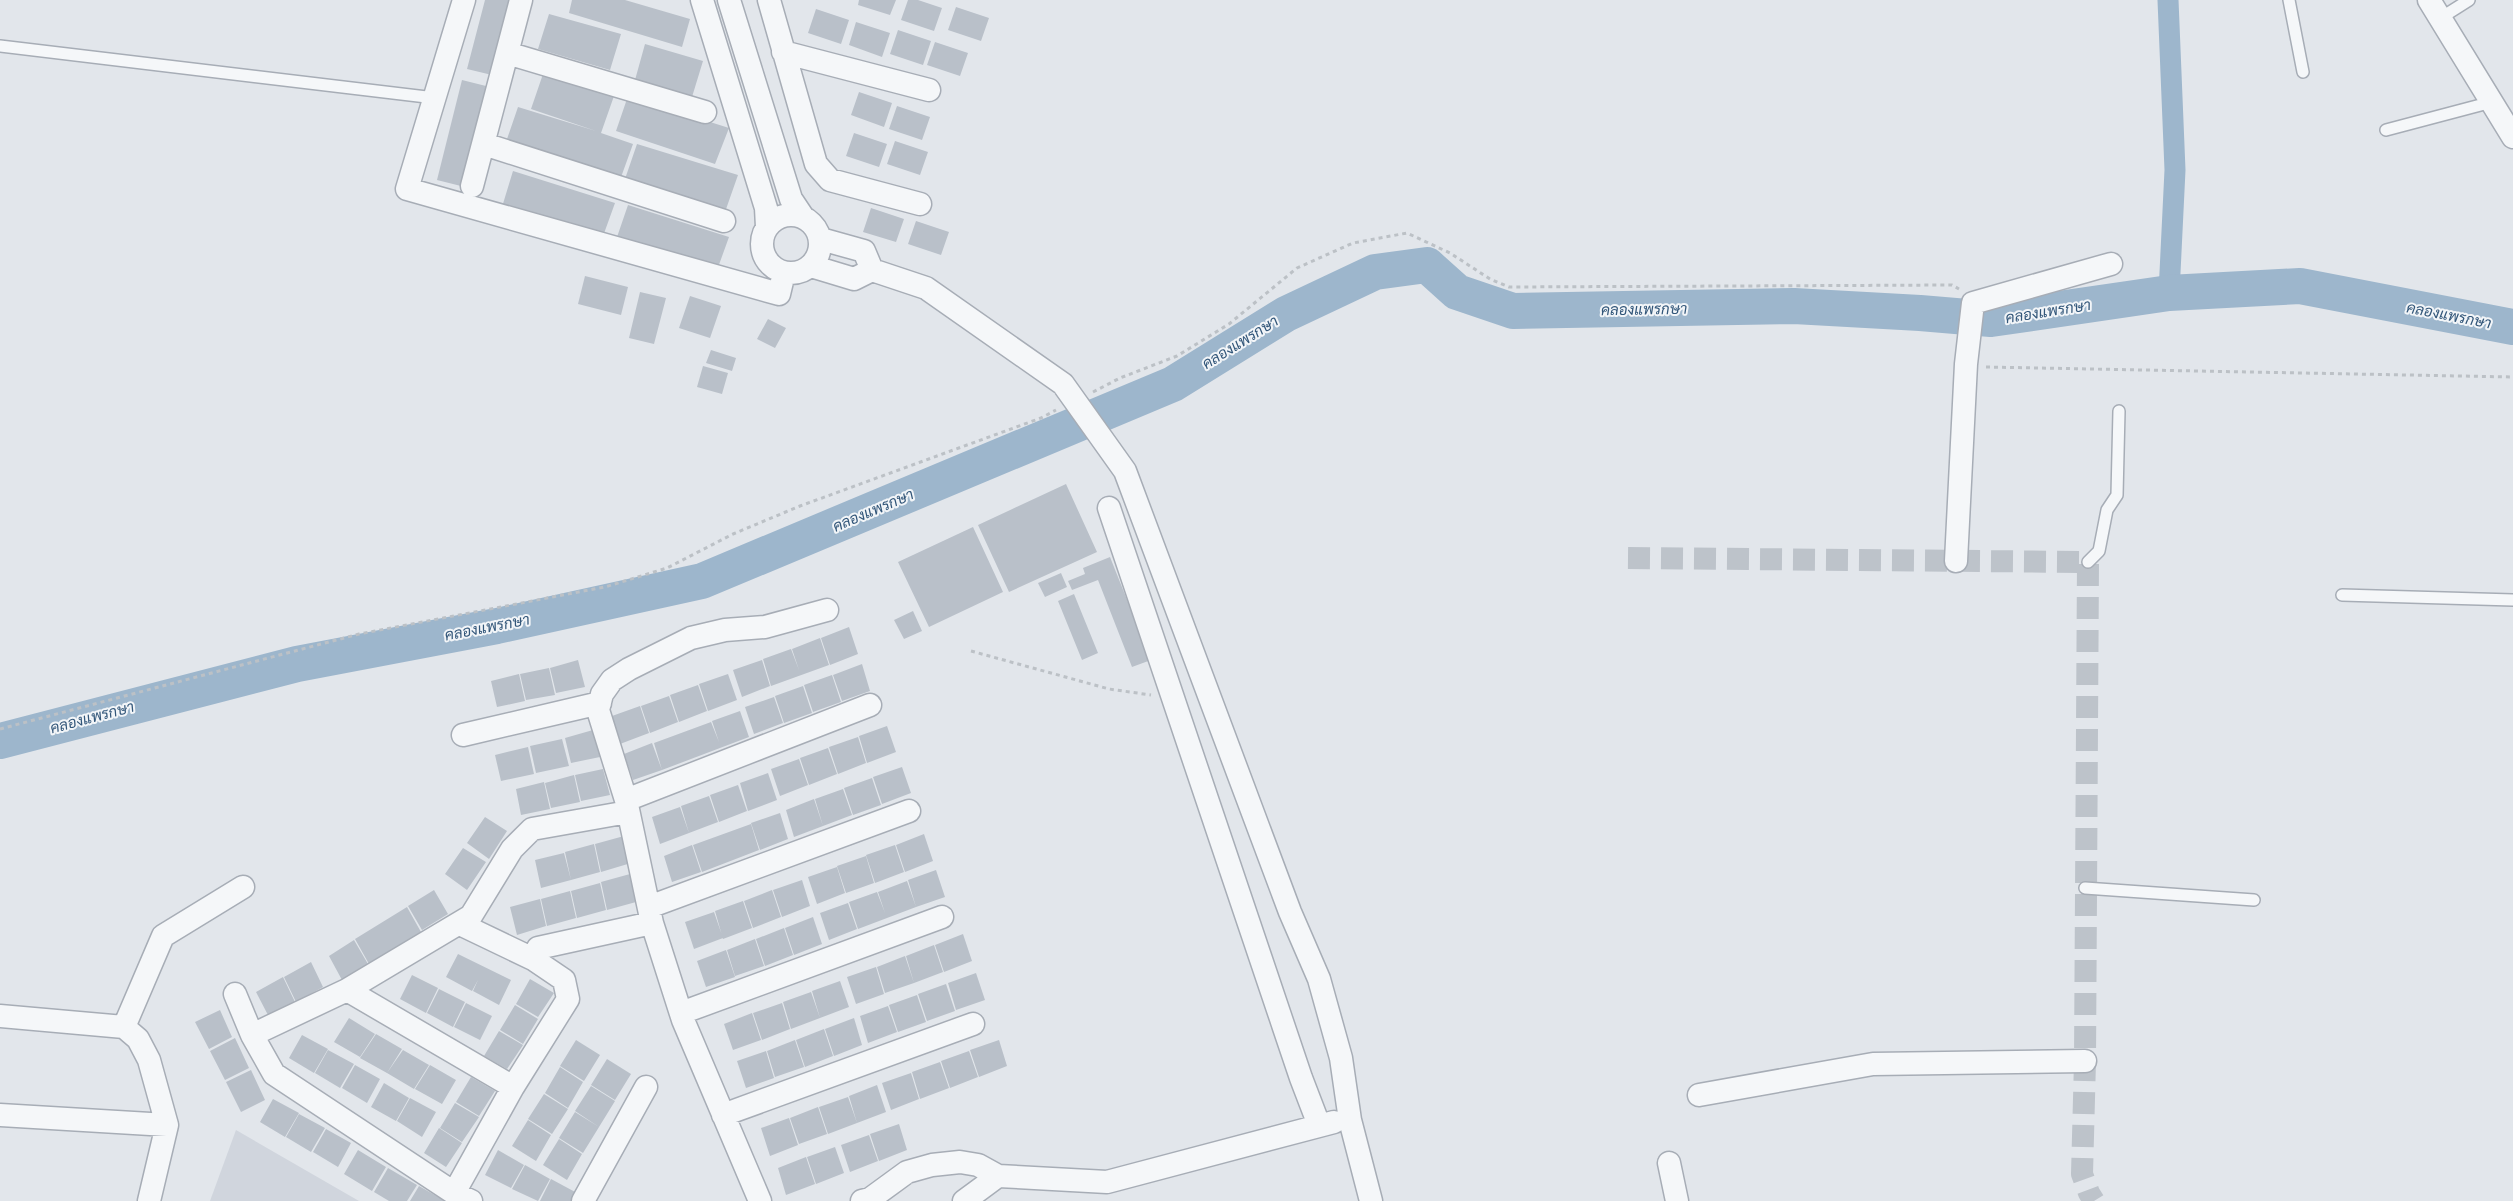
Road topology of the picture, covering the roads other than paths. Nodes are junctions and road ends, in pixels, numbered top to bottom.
1 (464, 0) edge
2 (521, 0) edge
3 (702, 0) edge
4 (729, 0) edge
5 (769, 0) edge
6 (2290, 0) edge
7 (2469, 0) edge
8 (2434, 9) edge
9 (0, 46) edge
10 (783, 52) junction
11 (507, 53) junction
12 (2303, 72) dead end
13 (929, 90) dead end
14 (435, 98) junction
15 (2492, 102) junction
16 (706, 112) dead end
17 (2511, 127) edge
18 (2386, 130) dead end
19 (484, 144) junction
20 (472, 186) dead end
21 (920, 204) dead end
22 (803, 217) junction
23 (724, 222) dead end
24 (767, 227) junction
25 (821, 239) junction
26 (2111, 264) dead end
27 (811, 266) junction
28 (872, 270) junction
29 (784, 273) junction
30 (2119, 411) dead end
31 (1109, 508) dead end
32 (1956, 561) dead end
33 (2088, 562) dead end
34 (2342, 595) dead end
35 (2513, 600) edge
36 (827, 610) dead end
37 (600, 703) junction
38 (870, 705) dead end
39 (462, 735) dead end
40 (627, 806) junction
41 (910, 811) dead end
42 (244, 887) dead end
43 (2086, 888) dead end
44 (2254, 900) dead end
45 (651, 915) junction
46 (942, 917) dead end
47 (460, 924) junction
48 (534, 959) junction
49 (347, 990) junction
50 (235, 994) dead end
51 (681, 1013) junction
52 (0, 1016) edge
53 (973, 1024) dead end
54 (124, 1027) junction
55 (252, 1035) junction
56 (2085, 1060) dead end
57 (646, 1087) dead end
58 (514, 1088) junction
59 (1699, 1095) dead end
60 (0, 1115) edge
61 (723, 1115) junction
62 (1350, 1120) junction
63 (167, 1125) junction
64 (1319, 1125) junction
65 (1669, 1163) dead end
66 (998, 1176) junction
67 (463, 1197) edge
68 (869, 1200) edge
69 (149, 1201) edge
70 (583, 1201) edge
71 (760, 1201) edge
72 (964, 1201) edge
73 (1371, 1201) edge
74 (1677, 1201) edge

1 - 14 street
2 - 11 street
3 - 24 street
4 - 22 street
5 - 10 street
6 - 12 lane
7 - 8 lane
8 - 15 street
9 - 14 lane
10 - 13 street
10 - 21 street
11 - 16 street
11 - 19 street
14 - 29 street
15 - 17 street
15 - 18 lane
19 - 20 street
19 - 23 street
22 - 24 street
22 - 25 street
24 - 29 street
25 - 27 street
25 - 28 street
26 - 32 street
27 - 28 street
27 - 29 street
28 - 62 street
30 - 33 lane
31 - 64 street
34 - 35 lane
36 - 37 street
37 - 39 street
37 - 40 street
38 - 40 street
40 - 45 street
40 - 47 street
41 - 45 street
42 - 54 street
43 - 44 lane
45 - 48 street
45 - 51 street
46 - 51 street
47 - 48 street
47 - 49 street
48 - 58 street
49 - 55 street
49 - 58 street
50 - 55 street
51 - 61 street
52 - 54 street
53 - 61 street
54 - 63 street
55 - 67 street
56 - 59 street
57 - 70 street
58 - 67 street
60 - 63 street
61 - 71 street
62 - 64 street
62 - 73 street
63 - 69 street
64 - 66 street
65 - 74 street
66 - 68 street
66 - 72 street

